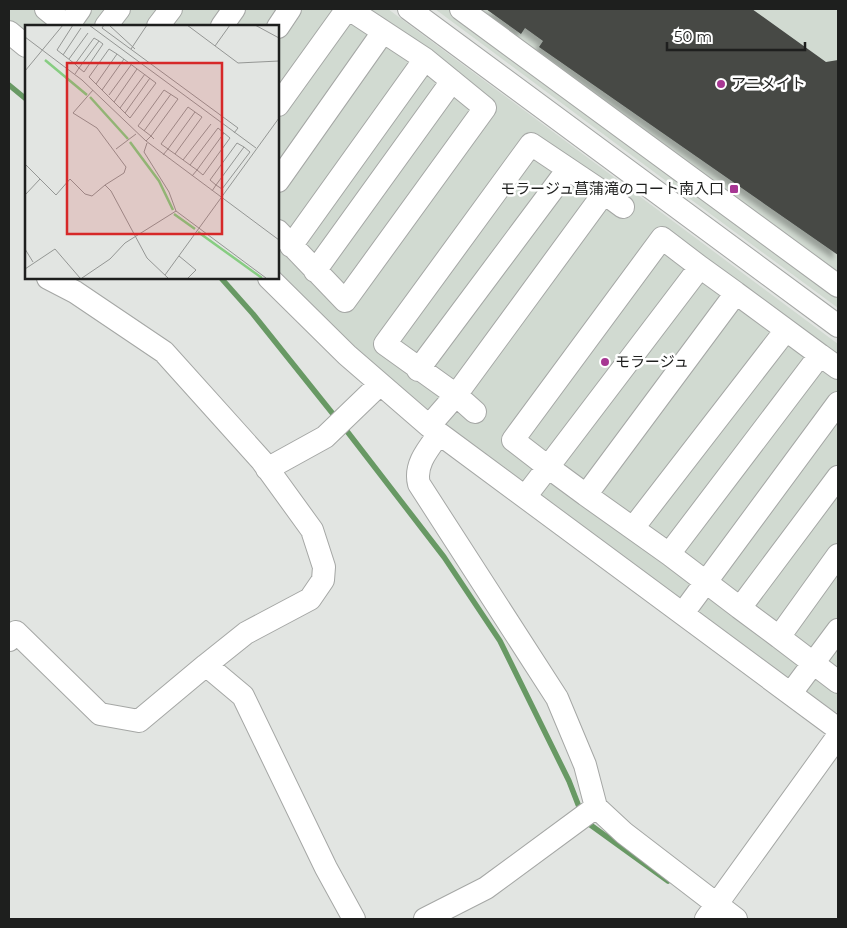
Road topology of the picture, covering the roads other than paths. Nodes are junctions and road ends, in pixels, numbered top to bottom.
1 (46, 9) edge
2 (80, 9) edge
3 (119, 9) edge
4 (171, 9) edge
5 (234, 9) edge
6 (290, 9) edge
7 (348, 9) edge
8 (409, 9) edge
9 (461, 9) edge
10 (67, 25) edge
11 (69, 25) edge
12 (107, 25) edge
13 (159, 25) edge
14 (223, 25) edge
15 (279, 26) edge
16 (9, 32) edge
17 (382, 32) junction
18 (25, 45) edge
19 (425, 59) junction
20 (452, 81) junction
21 (279, 104) edge
22 (568, 169) junction
23 (279, 180) edge
24 (604, 193) junction
25 (623, 207) dead end
26 (284, 238) edge
27 (700, 267) junction
28 (315, 271) junction
29 (50, 279) edge
30 (270, 279) edge
31 (838, 286) edge
32 (736, 293) junction
33 (838, 326) edge
34 (786, 330) junction
35 (829, 362) edge
36 (418, 370) junction
37 (379, 385) junction
38 (456, 395) junction
39 (838, 403) edge
40 (475, 412) dead end
41 (434, 430) junction
42 (548, 467) junction
43 (267, 468) junction
44 (838, 477) edge
45 (586, 495) junction
46 (525, 497) junction
47 (633, 528) junction
48 (669, 554) junction
49 (838, 555) edge
50 (706, 581) junction
51 (740, 608) junction
52 (682, 613) junction
53 (838, 630) edge
54 (779, 637) junction
55 (9, 640) edge
56 (814, 663) junction
57 (206, 665) junction
58 (838, 682) edge
59 (792, 693) junction
60 (838, 729) edge
61 (838, 736) edge
62 (596, 807) junction
63 (711, 912) edge
64 (354, 919) edge
65 (425, 919) edge
66 (736, 919) edge

1 - 10 street
2 - 11 street
3 - 12 street
4 - 13 street
5 - 14 street
6 - 15 street
7 - 17 street
7 - 21 street
8 - 33 street
9 - 31 street
16 - 18 street
17 - 19 street
17 - 23 street
19 - 20 street
19 - 26 street
20 - 28 street
20 - 28 street
22 - 24 street
22 - 36 street
22 - 36 street
24 - 25 street
24 - 38 street
26 - 28 street
27 - 32 street
27 - 42 street
27 - 42 street
29 - 43 street
30 - 37 street
32 - 34 street
32 - 45 street
34 - 35 street
34 - 47 street
35 - 48 street
36 - 38 street
37 - 41 street
37 - 43 street
38 - 40 street
38 - 41 street
39 - 50 street
41 - 46 street
41 - 62 street
42 - 45 street
42 - 46 street
43 - 57 street
44 - 51 street
45 - 47 street
46 - 52 street
47 - 48 street
48 - 50 street
49 - 54 street
50 - 51 street
50 - 52 street
51 - 54 street
52 - 59 street
53 - 56 street
54 - 56 street
55 - 57 street
56 - 58 street
56 - 59 street
57 - 64 street
59 - 60 street
61 - 63 street
62 - 63 street
62 - 65 street
63 - 66 street

